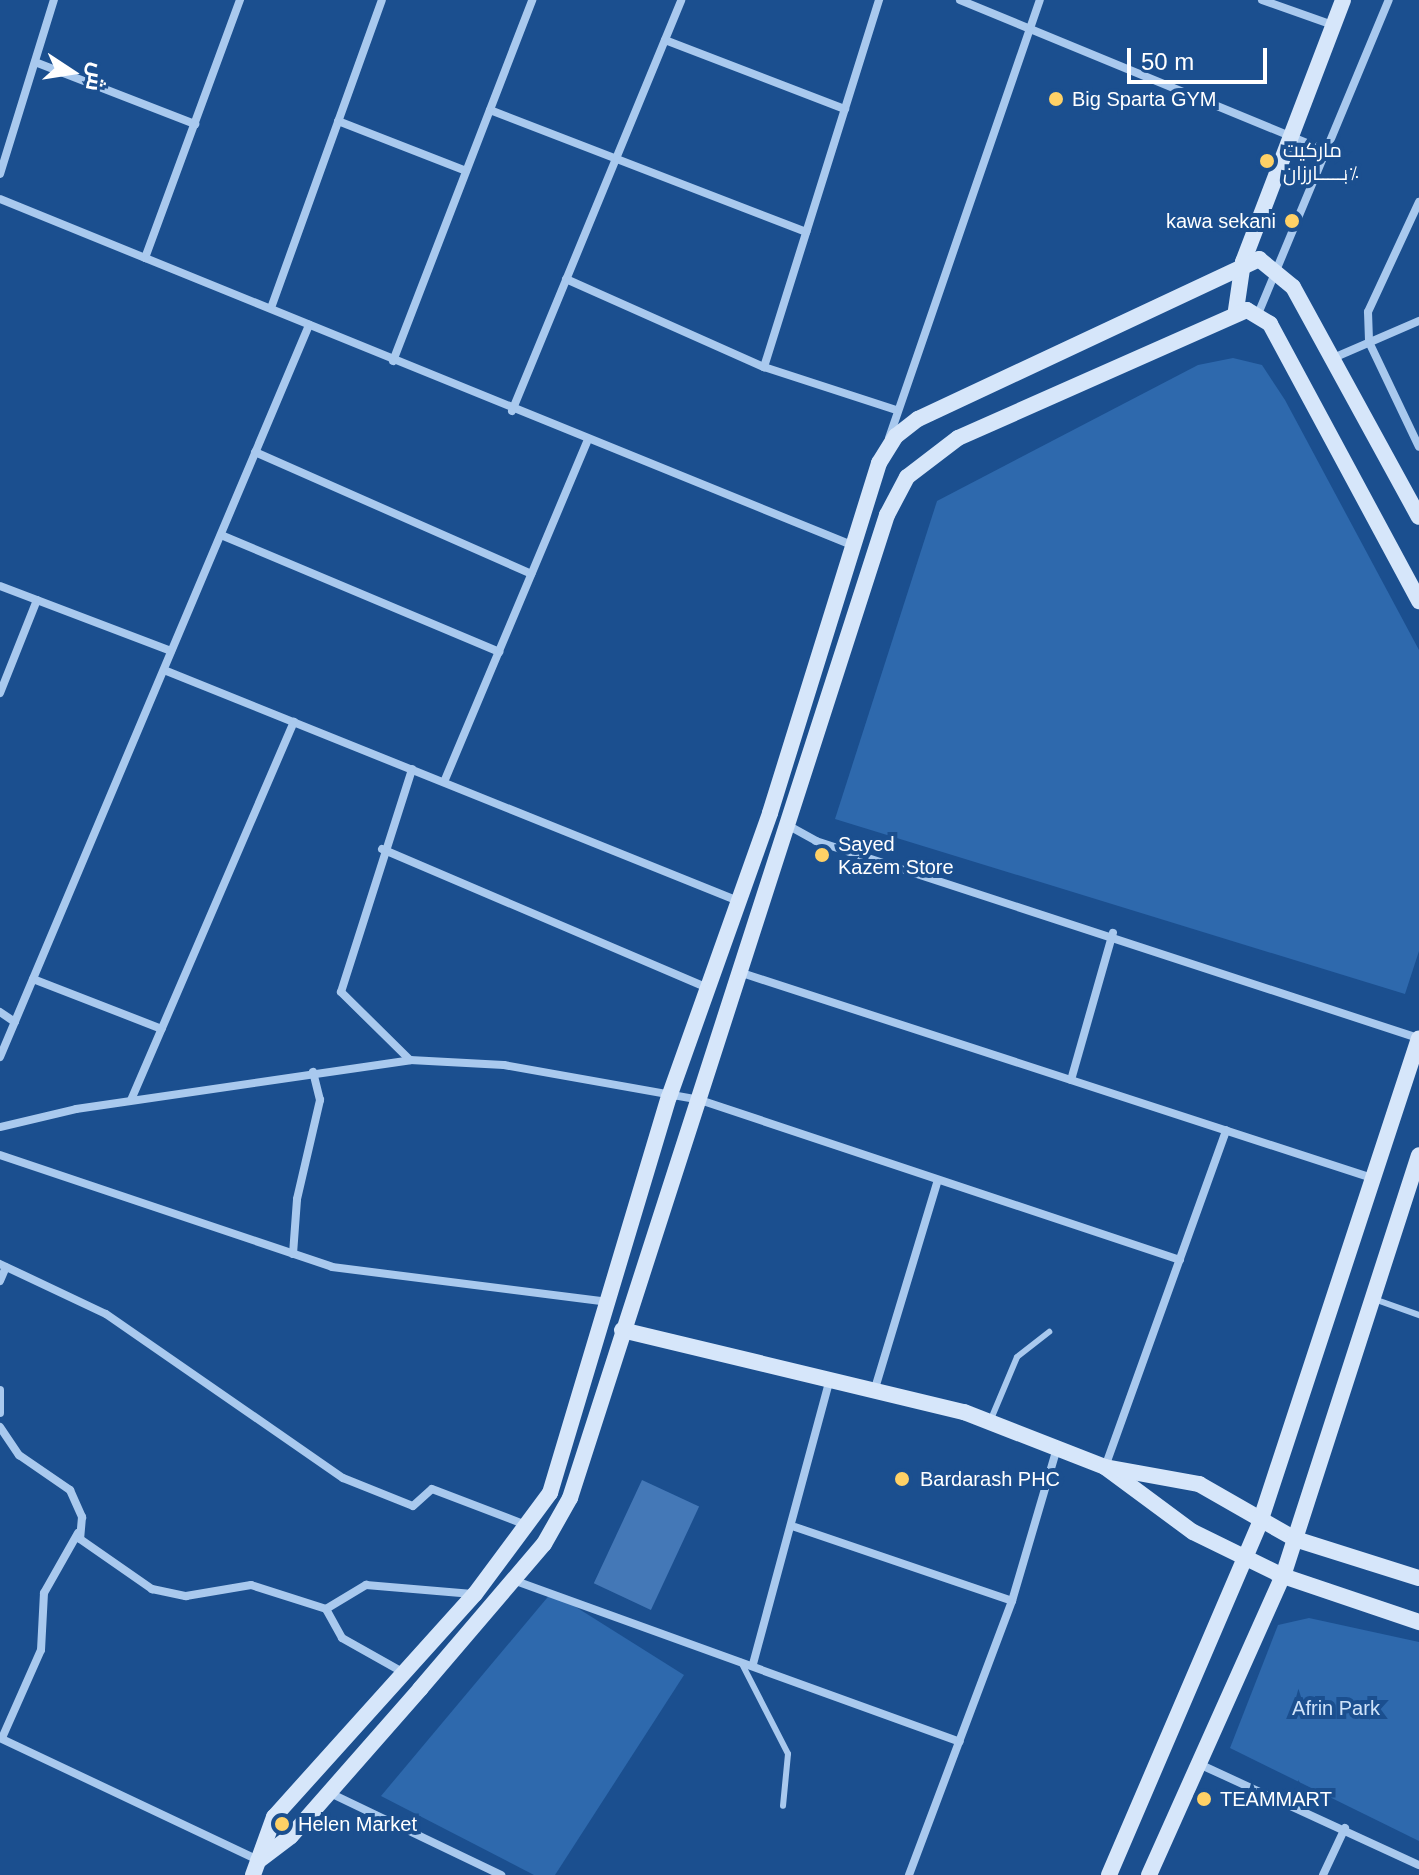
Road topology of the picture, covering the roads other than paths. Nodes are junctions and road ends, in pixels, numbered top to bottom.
1 (54, 0) edge
2 (240, 0) edge
3 (382, 0) edge
4 (532, 0) edge
5 (681, 0) edge
6 (879, 0) edge
7 (960, 0) edge
8 (1040, 0) edge
9 (1262, 0) edge
10 (1343, 0) edge
11 (1389, 0) edge
12 (1333, 25) junction
13 (1030, 29) junction
14 (665, 40) junction
15 (35, 62) junction
16 (845, 109) junction
17 (490, 110) junction
18 (338, 121) junction
19 (195, 124) junction
20 (1291, 136) junction
21 (1326, 151) junction
22 (617, 157) junction
23 (466, 171) junction
24 (0, 174) edge
25 (0, 199) edge
26 (1419, 202) edge
27 (806, 232) junction
28 (145, 258) junction
29 (1243, 262) junction
30 (1277, 267) junction
31 (566, 279) junction
32 (271, 308) junction
33 (1236, 310) junction
34 (1258, 314) junction
35 (1419, 321) edge
36 (309, 325) junction
37 (1369, 342) junction
38 (1328, 360) junction
39 (393, 361) junction
40 (764, 367) junction
41 (896, 410) junction
42 (512, 411) junction
43 (587, 442) junction
44 (887, 447) junction
45 (1419, 447) edge
46 (255, 452) junction
47 (1419, 517) edge
48 (221, 535) junction
49 (855, 546) junction
50 (531, 574) junction
51 (0, 586) edge
52 (37, 600) junction
53 (1419, 601) edge
54 (171, 651) junction
55 (499, 652) junction
56 (164, 670) junction
57 (0, 693) edge
58 (294, 722) junction
59 (412, 769) junction
60 (444, 782) junction
61 (791, 827) junction
62 (382, 849) junction
63 (738, 901) junction
64 (1113, 933) junction
65 (745, 974) junction
66 (33, 979) junction
67 (705, 987) junction
68 (0, 1012) edge
69 (15, 1022) junction
70 (162, 1029) junction
71 (1419, 1038) edge
72 (0, 1057) edge
73 (410, 1060) junction
74 (313, 1072) junction
75 (1071, 1080) junction
76 (669, 1097) junction
77 (131, 1100) junction
78 (700, 1100) junction
79 (0, 1127) edge
80 (1226, 1130) junction
81 (0, 1155) edge
82 (1419, 1155) edge
83 (1372, 1178) junction
84 (938, 1180) junction
85 (293, 1254) junction
86 (1180, 1260) junction
87 (3, 1266) edge
88 (0, 1281) edge
89 (1374, 1299) junction
90 (609, 1302) junction
91 (1419, 1315) edge
92 (622, 1330) junction
93 (1049, 1332) dead end
94 (831, 1375) junction
95 (876, 1385) junction
96 (0, 1390) edge
97 (0, 1413) edge
98 (989, 1422) junction
99 (0, 1427) edge
100 (1057, 1447) junction
101 (1105, 1467) junction
102 (1260, 1522) junction
103 (521, 1523) junction
104 (795, 1527) junction
105 (78, 1533) junction
106 (1295, 1539) junction
107 (1245, 1558) junction
108 (1283, 1576) junction
109 (1419, 1578) edge
110 (513, 1580) junction
111 (475, 1594) junction
112 (1012, 1601) junction
113 (326, 1609) junction
114 (1419, 1622) edge
115 (739, 1659) junction
116 (753, 1664) junction
117 (406, 1674) junction
118 (1, 1738) edge
119 (960, 1742) junction
120 (1198, 1764) junction
121 (330, 1793) junction
122 (783, 1806) dead end
123 (1345, 1828) junction
124 (1419, 1865) edge
125 (256, 1868) edge
126 (501, 1875) edge
127 (909, 1875) edge
128 (1109, 1875) edge
129 (1149, 1875) edge
130 (1323, 1875) edge

1 - 15 street
2 - 19 street
3 - 18 street
4 - 17 street
5 - 14 street
6 - 16 street
7 - 13 street
8 - 13 street
9 - 12 street
10 - 12 main road
11 - 21 street
12 - 20 main road
13 - 20 street
13 - 41 street
14 - 16 street
14 - 22 street
15 - 19 street
15 - 24 street
16 - 27 street
17 - 22 street
17 - 23 street
18 - 23 street
18 - 32 street
19 - 28 street
20 - 21 street
20 - 29 main road
21 - 30 street
22 - 27 street
22 - 31 street
23 - 39 street
25 - 28 street
26 - 37 street
27 - 40 street
28 - 32 street
29 - 30 main road
29 - 33 main road
29 - 44 main road
30 - 34 street
30 - 38 main road
31 - 40 street
31 - 42 street
32 - 36 street
33 - 34 main road
33 - 61 main road
34 - 53 main road
35 - 37 street
36 - 39 street
36 - 46 street
37 - 38 street
37 - 45 street
38 - 47 main road
39 - 42 street
40 - 41 street
41 - 44 street
42 - 43 street
43 - 49 street
43 - 50 street
44 - 49 main road
46 - 48 street
46 - 50 street
48 - 54 street
48 - 55 street
49 - 63 main road
50 - 55 street
51 - 52 street
52 - 54 street
52 - 57 street
54 - 56 street
55 - 60 street
56 - 58 street
56 - 66 street
58 - 59 street
58 - 70 street
59 - 60 street
59 - 62 street
60 - 63 street
61 - 64 street
61 - 65 main road
62 - 67 street
62 - 73 street
63 - 67 main road
64 - 71 street
64 - 75 street
65 - 75 street
65 - 78 main road
66 - 69 street
66 - 70 street
67 - 76 main road
68 - 69 street
69 - 72 street
70 - 77 street
71 - 83 main road
73 - 74 street
73 - 76 street
74 - 77 street
74 - 85 street
75 - 80 street
76 - 78 street
76 - 90 main road
77 - 79 street
78 - 84 street
78 - 92 main road
80 - 83 street
80 - 86 street
81 - 85 street
82 - 89 main road
83 - 102 main road
84 - 86 street
84 - 95 street
85 - 90 street
86 - 101 street
87 - 88 street
87 - 103 street
89 - 91 lane
89 - 106 main road
90 - 103 main road
92 - 94 main road
92 - 110 main road
93 - 98 lane
94 - 95 main road
94 - 104 street
95 - 98 main road
96 - 97 street
98 - 100 main road
99 - 105 street
100 - 101 main road
100 - 112 street
101 - 102 main road
101 - 107 main road
102 - 106 main road
102 - 107 main road
103 - 111 main road
104 - 112 street
104 - 116 street
105 - 113 street
105 - 118 street
106 - 108 main road
106 - 109 main road
107 - 108 main road
107 - 128 main road
108 - 114 main road
108 - 120 main road
110 - 115 street
110 - 121 main road
111 - 113 street
111 - 117 main road
112 - 119 street
113 - 117 street
115 - 116 street
115 - 122 lane
116 - 119 street
117 - 125 main road
118 - 125 street
119 - 127 street
120 - 123 street
120 - 129 main road
121 - 125 main road
121 - 126 street
123 - 124 street
123 - 130 street

